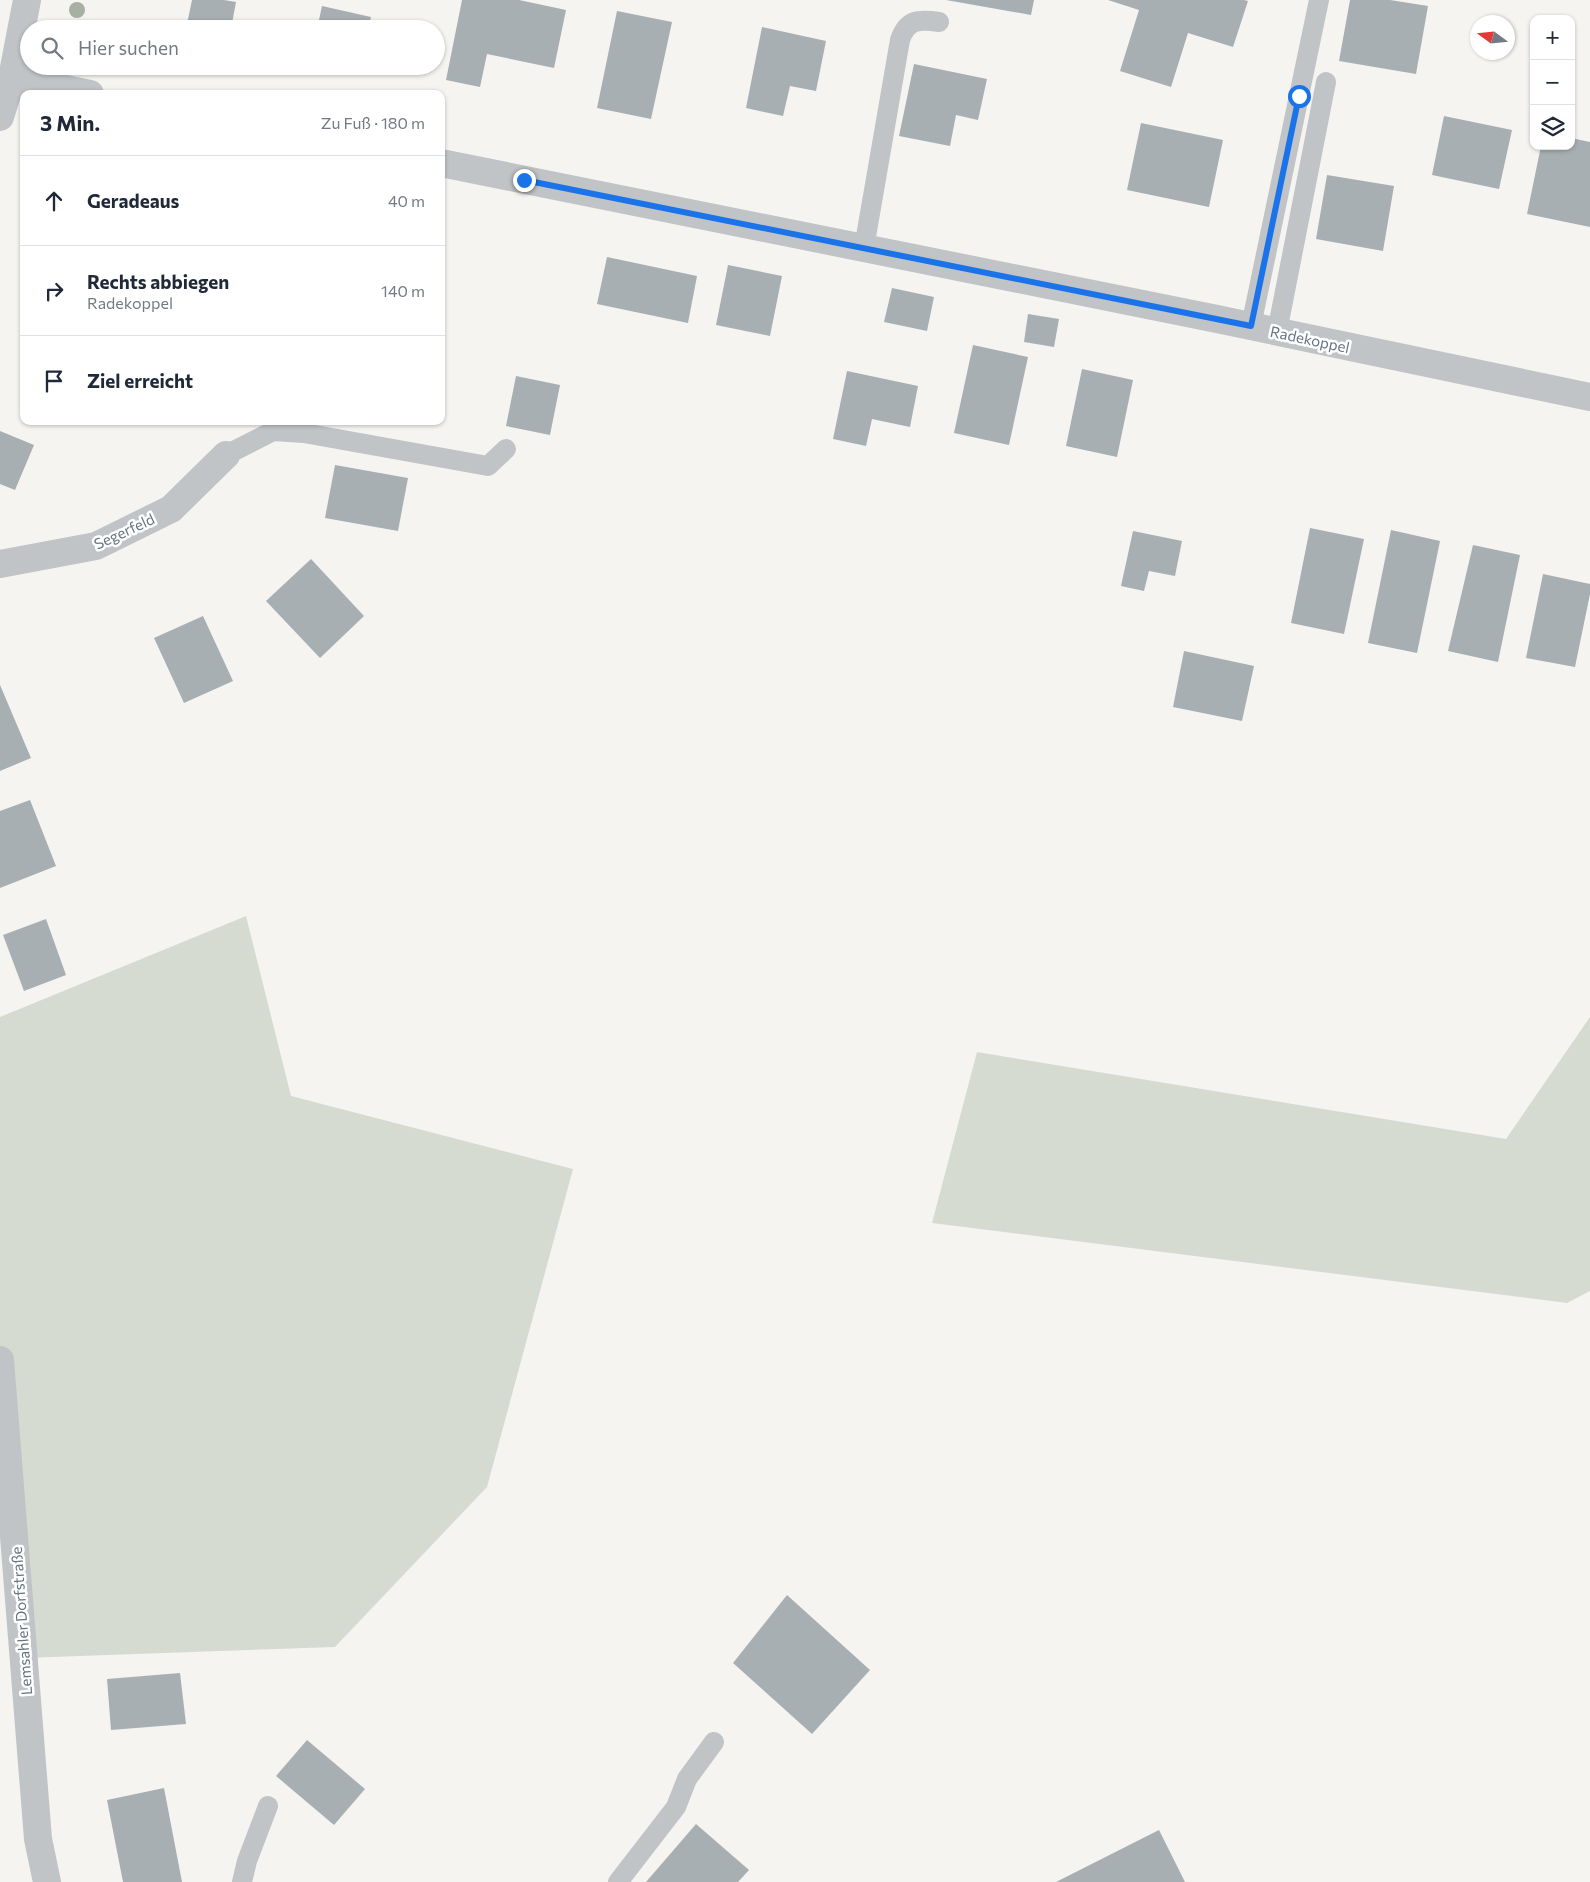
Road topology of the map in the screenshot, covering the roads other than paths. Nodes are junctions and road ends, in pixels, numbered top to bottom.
1 (27, 0) edge
2 (1319, 0) edge
3 (23, 20) edge
4 (939, 22) dead end
5 (20, 36) edge
6 (12, 78) junction
7 (1326, 82) dead end
8 (70, 90) edge
9 (0, 117) edge
10 (445, 165) edge
11 (864, 248) junction
12 (1251, 326) junction
13 (1278, 332) junction
14 (1590, 397) edge
15 (506, 449) dead end
16 (226, 455) joint
17 (0, 564) edge
18 (0, 1360) edge
19 (714, 1742) dead end
20 (268, 1806) dead end
21 (47, 1882) edge
22 (242, 1882) edge
23 (618, 1882) edge

1 - 3 street
2 - 12 lane
4 - 11 lane
5 - 6 street
6 - 8 street
6 - 9 street
7 - 13 lane
10 - 11 street, Radekoppel
11 - 12 street, Radekoppel
12 - 13 street, Radekoppel
13 - 14 street, Radekoppel
15 - 16 lane
16 - 17 street, Segerfeld
18 - 21 street, Lemsahler Dorfstraße
19 - 23 lane
20 - 22 lane

